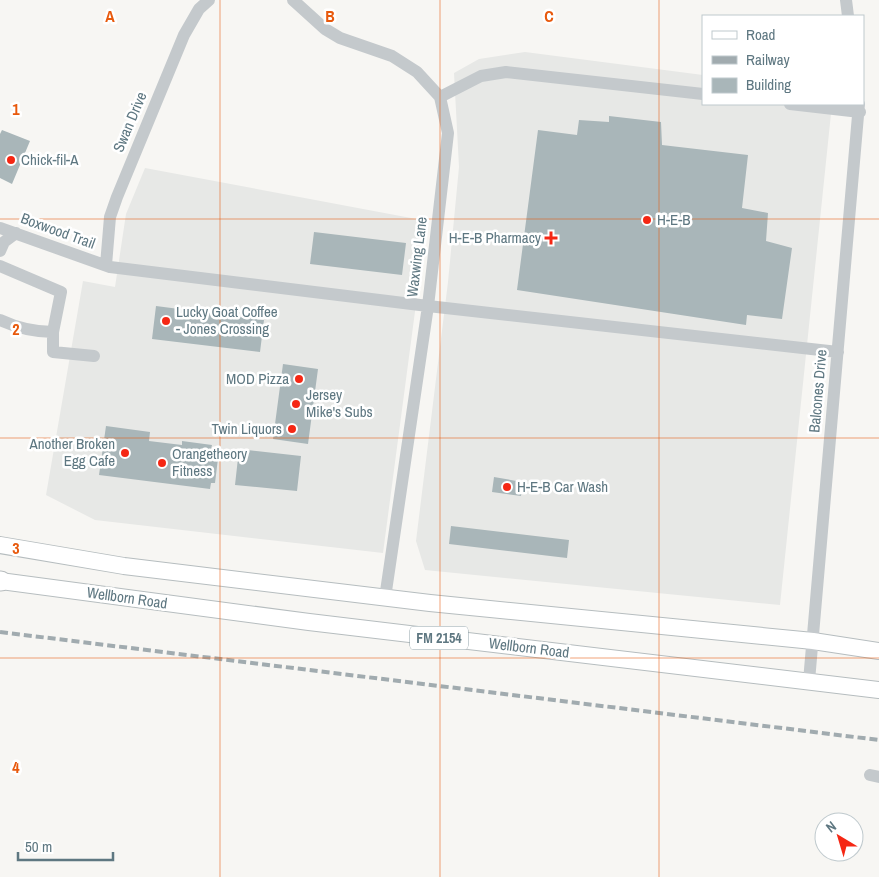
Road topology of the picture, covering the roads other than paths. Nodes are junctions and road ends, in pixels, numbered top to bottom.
1 (208, 0) edge
2 (293, 0) edge
3 (846, 0) edge
4 (848, 15) edge
5 (702, 94) edge
6 (440, 97) junction
7 (807, 105) edge
8 (859, 108) edge
9 (8, 230) edge
10 (0, 251) edge
11 (106, 265) junction
12 (0, 266) edge
13 (428, 306) junction
14 (0, 320) edge
15 (53, 332) junction
16 (838, 352) junction
17 (94, 356) dead end
18 (0, 545) edge
19 (0, 581) edge
20 (385, 598) junction
21 (813, 641) junction
22 (879, 651) edge
23 (809, 681) junction
24 (879, 690) edge

1 - 11 street, Swan Drive
2 - 6 street
3 - 4 street
5 - 6 street
6 - 13 street, Waxwing Lane
7 - 8 street
8 - 16 street, Balcones Drive
9 - 10 street
9 - 11 street, Boxwood Trail
11 - 13 street, Boxwood Trail
12 - 15 street
13 - 16 street, Boxwood Trail
13 - 20 street, Waxwing Lane
14 - 15 street
15 - 17 street
16 - 21 street, Balcones Drive
18 - 20 main road, Wellborn Road / FM 2154
19 - 23 main road, Wellborn Road / FM 2154
20 - 21 main road, Wellborn Road / FM 2154
21 - 22 main road, Wellborn Road / FM 2154
21 - 23 street, Balcones Drive
23 - 24 main road, Wellborn Road / FM 2154

